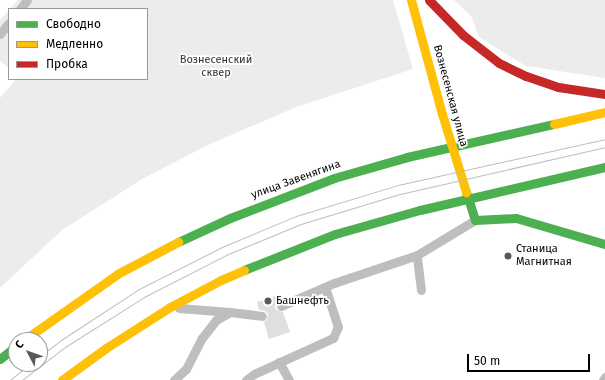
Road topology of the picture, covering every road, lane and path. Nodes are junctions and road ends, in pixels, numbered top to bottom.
1 (27, 0) edge
2 (411, 0) edge
3 (429, 0) edge
4 (21, 8) edge
5 (8, 24) edge
6 (0, 34) edge
7 (605, 94) edge
8 (605, 112) edge
9 (451, 146) junction
10 (605, 167) edge
11 (467, 198) junction
12 (475, 220) junction
13 (605, 244) edge
14 (417, 255) junction
15 (325, 287) junction
16 (421, 290) dead end
17 (281, 306) dead end
18 (170, 307) junction
19 (230, 312) junction
20 (262, 316) dead end
21 (35, 332) edge
22 (8, 352) edge
23 (0, 359) edge
24 (278, 362) junction
25 (605, 377) edge
26 (62, 380) edge
27 (174, 380) edge
28 (246, 380) edge
29 (289, 380) edge
30 (603, 380) edge

1 - 4 lane
2 - 9 main road, Вознесенская улица
3 - 7 main road
5 - 6 lane
8 - 9 main road, улица Завенягина
9 - 11 main road, Вознесенская улица
9 - 21 main road, улица Завенягина
10 - 11 main road
11 - 12 main road, Вознесенская улица
11 - 18 main road
12 - 13 main road
12 - 14 lane
14 - 15 lane
14 - 16 lane
15 - 17 lane
15 - 24 lane
18 - 19 lane
18 - 26 main road
19 - 20 lane
19 - 27 lane
22 - 23 main road
24 - 28 lane
24 - 29 lane
25 - 30 lane

